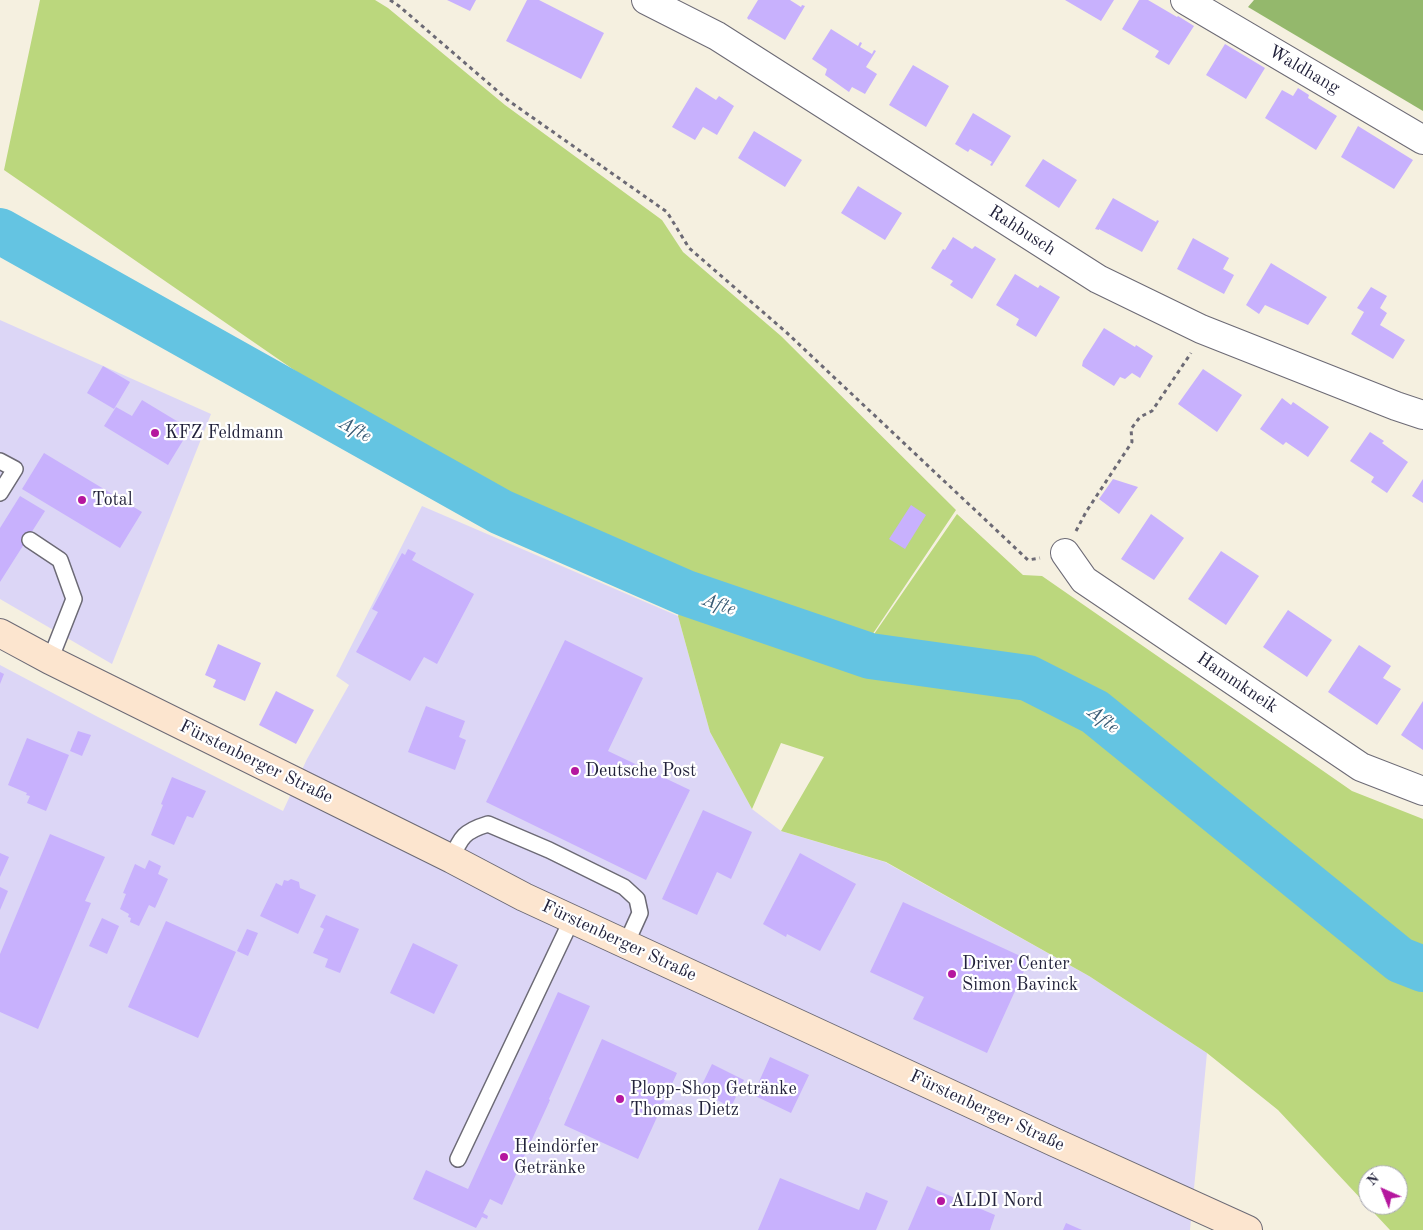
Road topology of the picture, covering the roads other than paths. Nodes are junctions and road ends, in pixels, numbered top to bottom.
1 (646, 0) edge
2 (1185, 0) edge
3 (1423, 140) edge
4 (1423, 415) edge
5 (0, 461) edge
6 (0, 493) edge
7 (30, 540) dead end
8 (1065, 553) road end
9 (0, 633) edge
10 (50, 660) junction
11 (1423, 791) edge
12 (452, 859) junction
13 (572, 918) junction
14 (626, 944) junction
15 (458, 1159) dead end
16 (1246, 1230) edge

1 - 4 street, Rahbusch
2 - 3 street, Waldhang
5 - 6 lane
7 - 10 lane
8 - 11 street, Hammkneik
9 - 10 main road, Fürstenberger Straße
10 - 12 main road, Fürstenberger Straße
12 - 13 main road, Fürstenberger Straße
12 - 14 lane
13 - 14 main road, Fürstenberger Straße
13 - 15 lane
14 - 16 main road, Fürstenberger Straße

